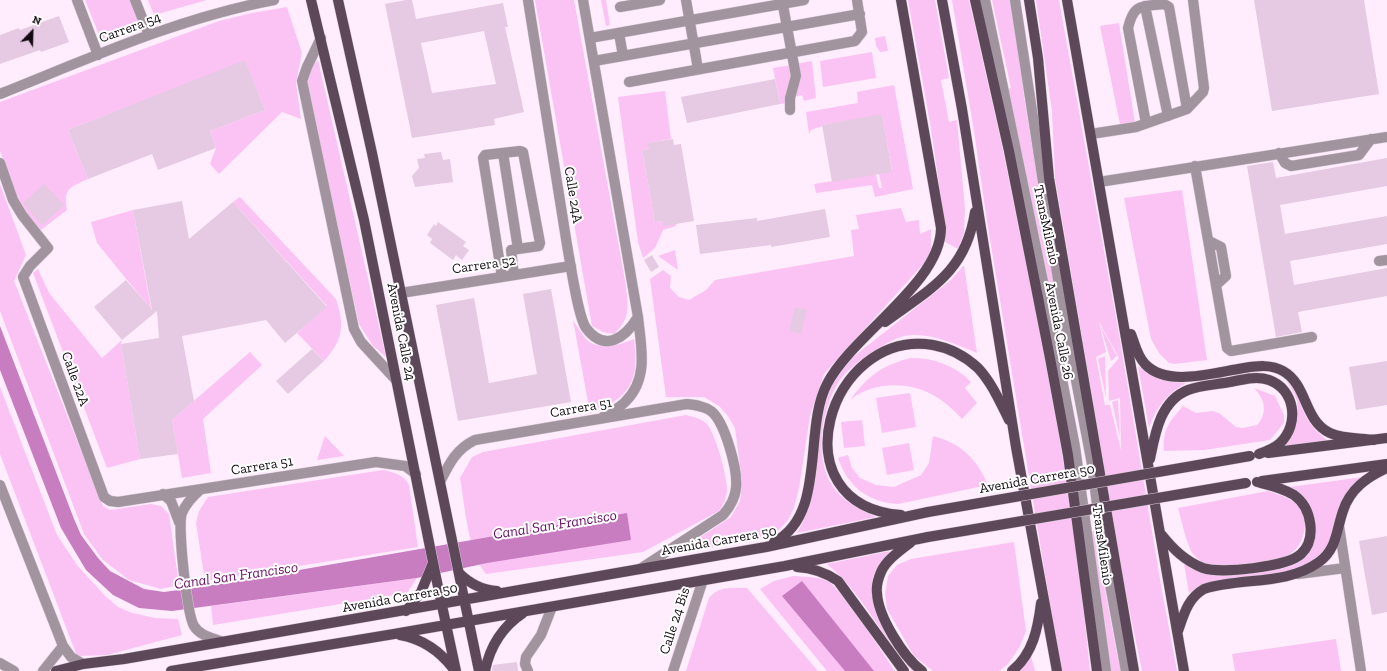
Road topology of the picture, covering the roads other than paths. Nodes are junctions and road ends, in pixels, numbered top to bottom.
1 (77, 0) edge
2 (136, 0) edge
3 (274, 0) edge
4 (311, 0) edge
5 (338, 0) edge
6 (528, 0) edge
7 (583, 0) edge
8 (660, 0) edge
9 (686, 0) edge
10 (804, 0) edge
11 (857, 0) edge
12 (901, 0) edge
13 (942, 0) edge
14 (975, 0) edge
15 (985, 0) edge
16 (1014, 0) edge
17 (1029, 0) edge
18 (1067, 0) edge
19 (1193, 0) edge
20 (783, 2) edge
21 (1145, 6) junction
22 (620, 7) dead end
23 (860, 14) junction
24 (690, 20) junction
25 (787, 27) junction
26 (619, 33) junction
27 (149, 35) junction
28 (321, 38) junction
29 (590, 38) junction
30 (694, 44) junction
31 (791, 52) junction
32 (98, 54) junction
33 (623, 56) junction
34 (594, 61) junction
35 (698, 69) junction
36 (629, 82) dead end
37 (0, 94) edge
38 (1187, 109) junction
39 (790, 110) dead end
40 (1168, 116) junction
41 (1146, 123) junction
42 (1091, 134) junction
43 (1387, 137) edge
44 (1370, 139) junction
45 (503, 153) junction
46 (1280, 153) junction
47 (0, 163) edge
48 (1195, 166) junction
49 (1099, 182) junction
50 (976, 204) junction
51 (515, 249) junction
52 (498, 251) junction
53 (571, 266) junction
54 (514, 275) junction
55 (502, 277) junction
56 (401, 293) junction
57 (1121, 302) junction
58 (638, 317) junction
59 (866, 337) junction
60 (1312, 337) dead end
61 (396, 380) junction
62 (600, 419) junction
63 (1013, 428) junction
64 (1387, 438) edge
65 (1374, 440) junction
66 (1255, 455) junction
67 (1387, 464) edge
68 (1149, 465) junction
69 (1387, 468) edge
70 (416, 474) junction
71 (440, 482) junction
72 (1257, 482) junction
73 (0, 485) edge
74 (201, 489) junction
75 (163, 494) junction
76 (110, 501) joint
77 (909, 516) junction
78 (179, 524) junction
79 (1339, 526) junction
80 (1161, 534) junction
81 (913, 540) junction
82 (766, 547) junction
83 (433, 563) junction
84 (785, 566) junction
85 (1345, 568) junction
86 (640, 569) junction
87 (459, 573) junction
88 (1296, 575) junction
89 (703, 580) junction
90 (507, 592) junction
91 (1043, 593) junction
92 (464, 600) junction
93 (442, 605) junction
94 (552, 607) junction
95 (406, 611) junction
96 (525, 612) junction
97 (469, 621) junction
98 (446, 625) junction
99 (1177, 632) junction
100 (394, 634) junction
101 (223, 642) junction
102 (63, 646) junction
103 (0, 662) edge
104 (83, 664) junction
105 (14, 671) edge
106 (43, 671) edge
107 (56, 671) edge
108 (171, 671) edge
109 (456, 671) edge
110 (479, 671) edge
111 (485, 671) edge
112 (528, 671) edge
113 (673, 671) edge
114 (904, 671) edge
115 (922, 671) edge
116 (1012, 671) edge
117 (1057, 671) edge
118 (1097, 671) edge
119 (1106, 671) edge
120 (1126, 671) edge
121 (1134, 671) edge
122 (1184, 671) edge
123 (1361, 671) edge

1 - 32 street
2 - 27 street
3 - 27 street, Carrera 54
4 - 28 main road, Avenida Calle 24
5 - 56 main road, Avenida Calle 24
6 - 53 street, Calle 24A
7 - 29 street
8 - 22 street
9 - 24 street
10 - 20 street
11 - 23 street
12 - 59 main road
13 - 50 main road
14 - 118 main road, Avenida Calle 26
15 - 119 street, TransMilenio
16 - 120 street, TransMilenio
17 - 121 main road, Avenida Calle 26
18 - 42 main road
19 - 38 street
20 - 24 street
20 - 25 street
21 - 38 street
21 - 40 street
21 - 41 street
23 - 25 street
23 - 31 street
24 - 26 street
24 - 30 street
25 - 30 street
25 - 31 street
26 - 29 street
26 - 33 street
27 - 32 street, Carrera 54
28 - 61 main road, Avenida Calle 24
28 - 61 street
29 - 34 street
30 - 33 street
30 - 35 street
31 - 35 street
31 - 39 street
32 - 37 street, Carrera 54
33 - 34 street
34 - 58 street
35 - 36 street
38 - 40 street
40 - 41 street
41 - 42 street
42 - 49 main road
43 - 44 street
44 - 46 street
44 - 46 street
45 - 51 street
45 - 51 street
45 - 52 street
46 - 48 street
47 - 76 street, Calle 22A
48 - 49 street
48 - 60 street
49 - 57 main road
50 - 59 main road
50 - 63 main road
51 - 52 street
51 - 54 street
52 - 55 street
53 - 54 street, Carrera 52
53 - 58 street, Calle 24A
54 - 55 street, Carrera 52
55 - 56 street, Carrera 52
56 - 71 main road, Avenida Calle 24
57 - 65 main road
57 - 68 main road
58 - 62 street
59 - 82 main road
61 - 70 main road, Avenida Calle 24
62 - 71 street, Carrera 51
62 - 86 street, Carrera 51
63 - 77 main road
63 - 91 main road
64 - 65 main road, Avenida Carrera 50
65 - 66 main road, Avenida Carrera 50
66 - 68 main road
66 - 77 main road, Avenida Carrera 50, bridge
67 - 72 main road
68 - 80 main road
69 - 79 main road
70 - 74 street, Carrera 51
70 - 83 main road, Avenida Calle 24
71 - 87 main road, Avenida Calle 24
72 - 80 main road
72 - 81 main road, bridge
73 - 102 street
74 - 75 street, Carrera 51
74 - 78 street
75 - 76 street, Carrera 51
75 - 78 street
77 - 82 main road, Avenida Carrera 50
78 - 101 street
79 - 85 street
79 - 88 main road
80 - 99 main road
81 - 84 main road
81 - 115 main road
82 - 86 main road, Avenida Carrera 50
83 - 93 main road, Avenida Calle 24
83 - 95 main road
84 - 89 main road
84 - 114 main road
85 - 88 street
85 - 123 street
86 - 90 main road, Avenida Carrera 50
87 - 90 main road
87 - 92 main road, Avenida Calle 24
88 - 99 main road
89 - 94 main road
89 - 113 street, Calle 24 Bis
90 - 92 main road, Avenida Carrera 50
91 - 116 main road
91 - 117 main road
92 - 93 main road, Avenida Carrera 50
92 - 97 main road, Avenida Calle 24
93 - 95 main road, Avenida Carrera 50
93 - 98 main road, Avenida Calle 24
94 - 96 main road
94 - 112 street
95 - 101 main road, Avenida Carrera 50
96 - 97 main road
96 - 111 main road
97 - 98 main road
97 - 110 main road, Avenida Calle 24
98 - 100 main road
98 - 109 main road, Avenida Calle 24
99 - 122 main road
100 - 108 main road
100 - 109 main road
101 - 104 main road, Avenida Carrera 50
102 - 104 street
102 - 106 street
103 - 105 street
104 - 107 main road, Avenida Carrera 50

